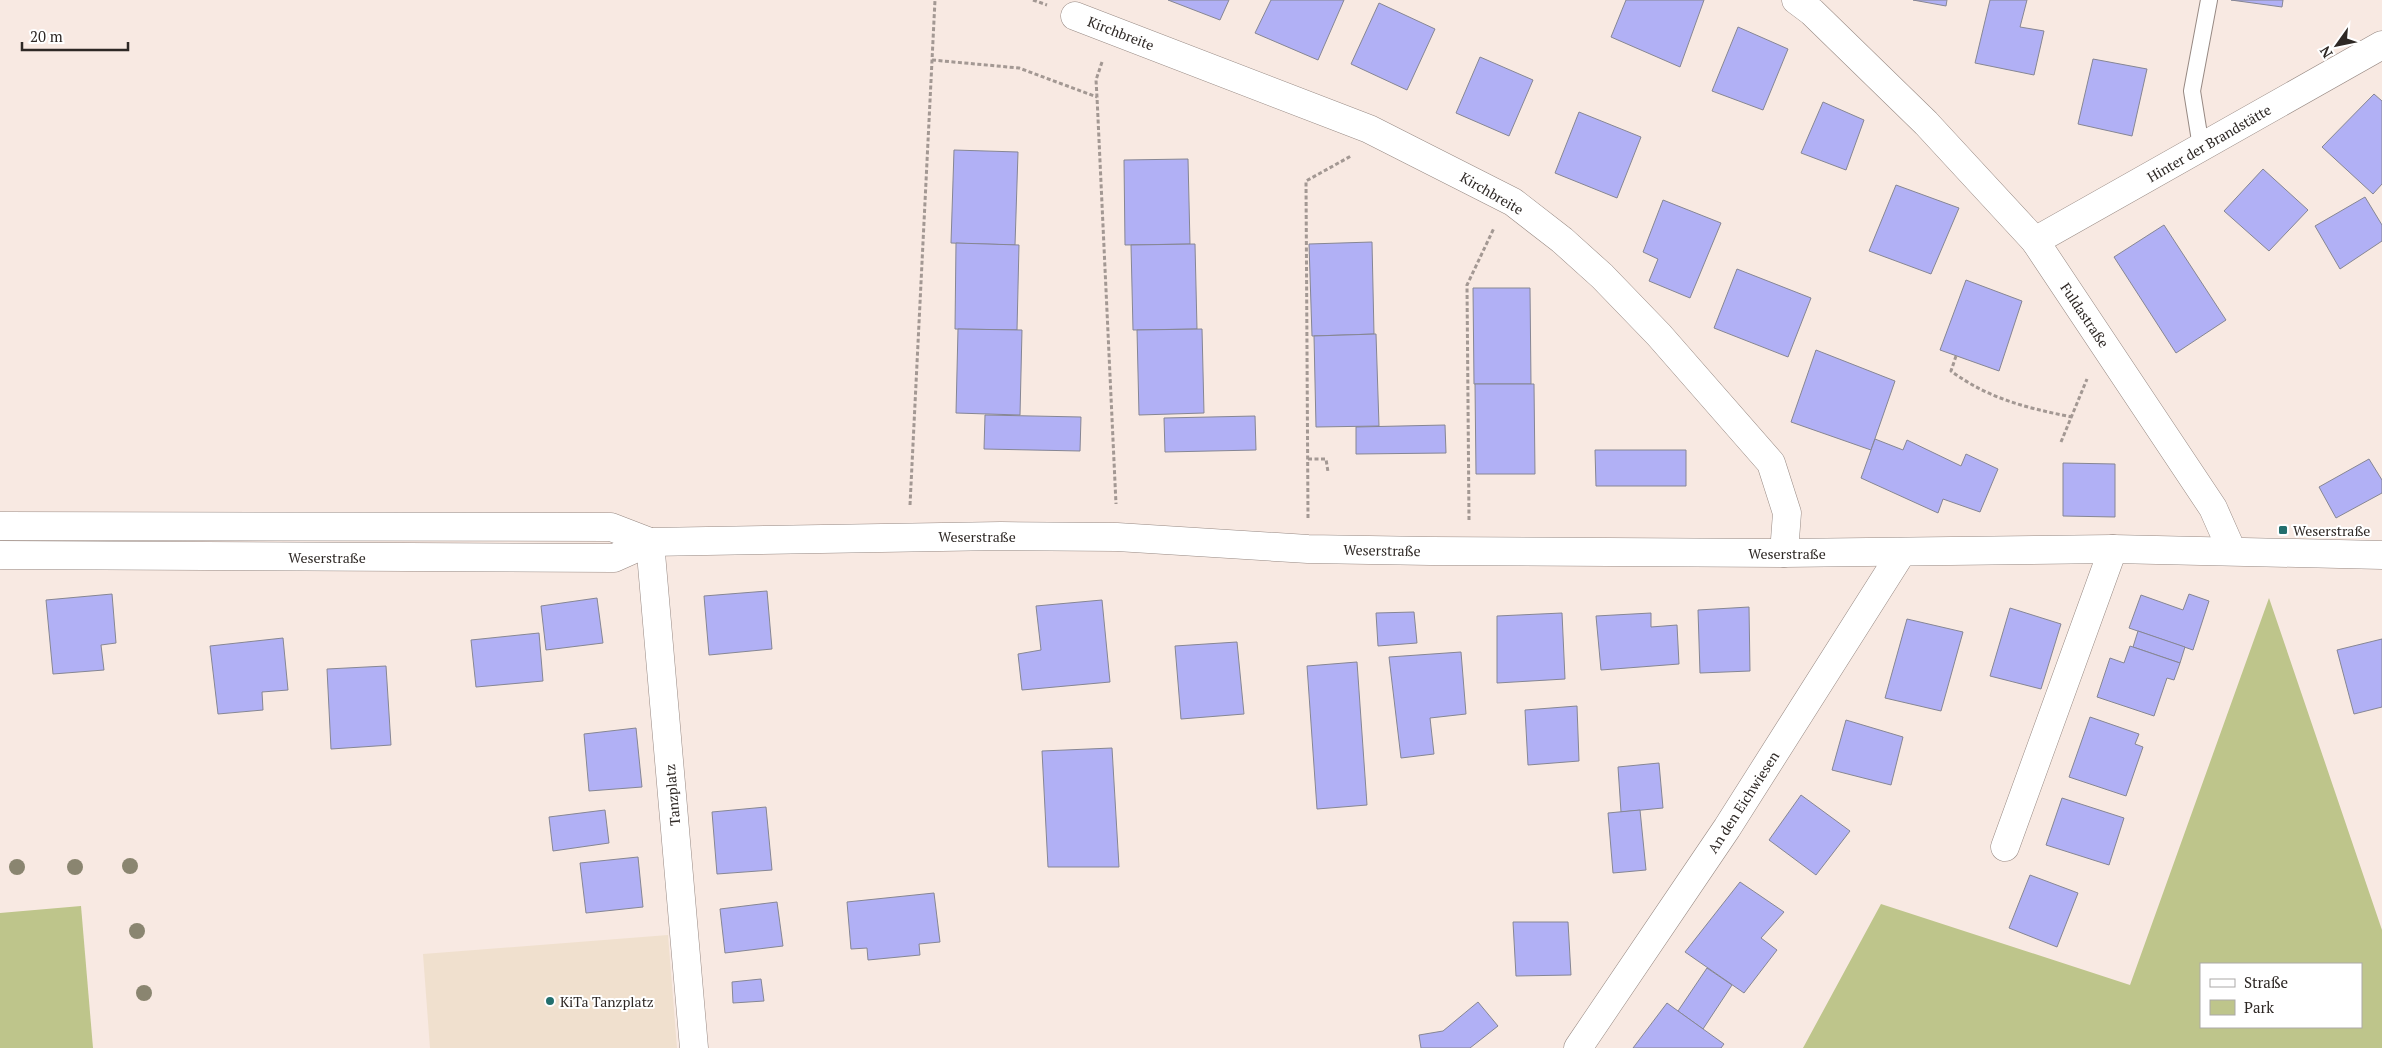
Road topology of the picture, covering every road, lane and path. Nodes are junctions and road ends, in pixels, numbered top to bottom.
1 (935, 0) edge
2 (2209, 0) edge
3 (1809, 4) edge
4 (1075, 16) dead end
5 (1113, 30) junction
6 (2382, 45) edge
7 (932, 60) junction
8 (1097, 97) junction
9 (1369, 129) junction
10 (2201, 147) junction
11 (1513, 202) junction
12 (2036, 242) junction
13 (2102, 341) junction
14 (1956, 356) dead end
15 (2072, 417) junction
16 (2061, 442) dead end
17 (1308, 459) junction
18 (1328, 472) dead end
19 (0, 526) edge
20 (909, 536) junction
21 (1117, 537) junction
22 (650, 542) junction
23 (1308, 549) junction
24 (2113, 549) junction
25 (1469, 551) junction
26 (2232, 551) junction
27 (1902, 552) junction
28 (1784, 553) junction
29 (0, 555) edge
30 (2382, 556) edge
31 (2005, 847) dead end
32 (694, 1048) edge
33 (1578, 1048) edge

1 - 7 path
2 - 10 lane
3 - 12 street, Fuldastraße
4 - 5 street, Kirchbreite
5 - 8 path
5 - 9 street, Kirchbreite
6 - 10 street, Hinter der Brandstätte
7 - 8 path
7 - 20 path
8 - 21 path
9 - 11 street, Kirchbreite
9 - 17 path
10 - 12 street, Hinter der Brandstätte
11 - 25 path
11 - 28 street, Kirchbreite
12 - 13 street, Fuldastraße
13 - 15 path
13 - 26 street, Fuldastraße
14 - 15 path
15 - 16 path
17 - 18 path
17 - 23 path
19 - 22 street, Weserstraße
20 - 21 street, Weserstraße
20 - 22 street, Weserstraße
21 - 23 street, Weserstraße
22 - 29 street, Weserstraße
22 - 32 street, Tanzplatz
23 - 25 street, Weserstraße
24 - 26 street, Weserstraße
24 - 27 street, Weserstraße
24 - 31 street
25 - 28 street, Weserstraße
26 - 30 street
27 - 28 street, Weserstraße
27 - 33 street, An den Eichwiesen

